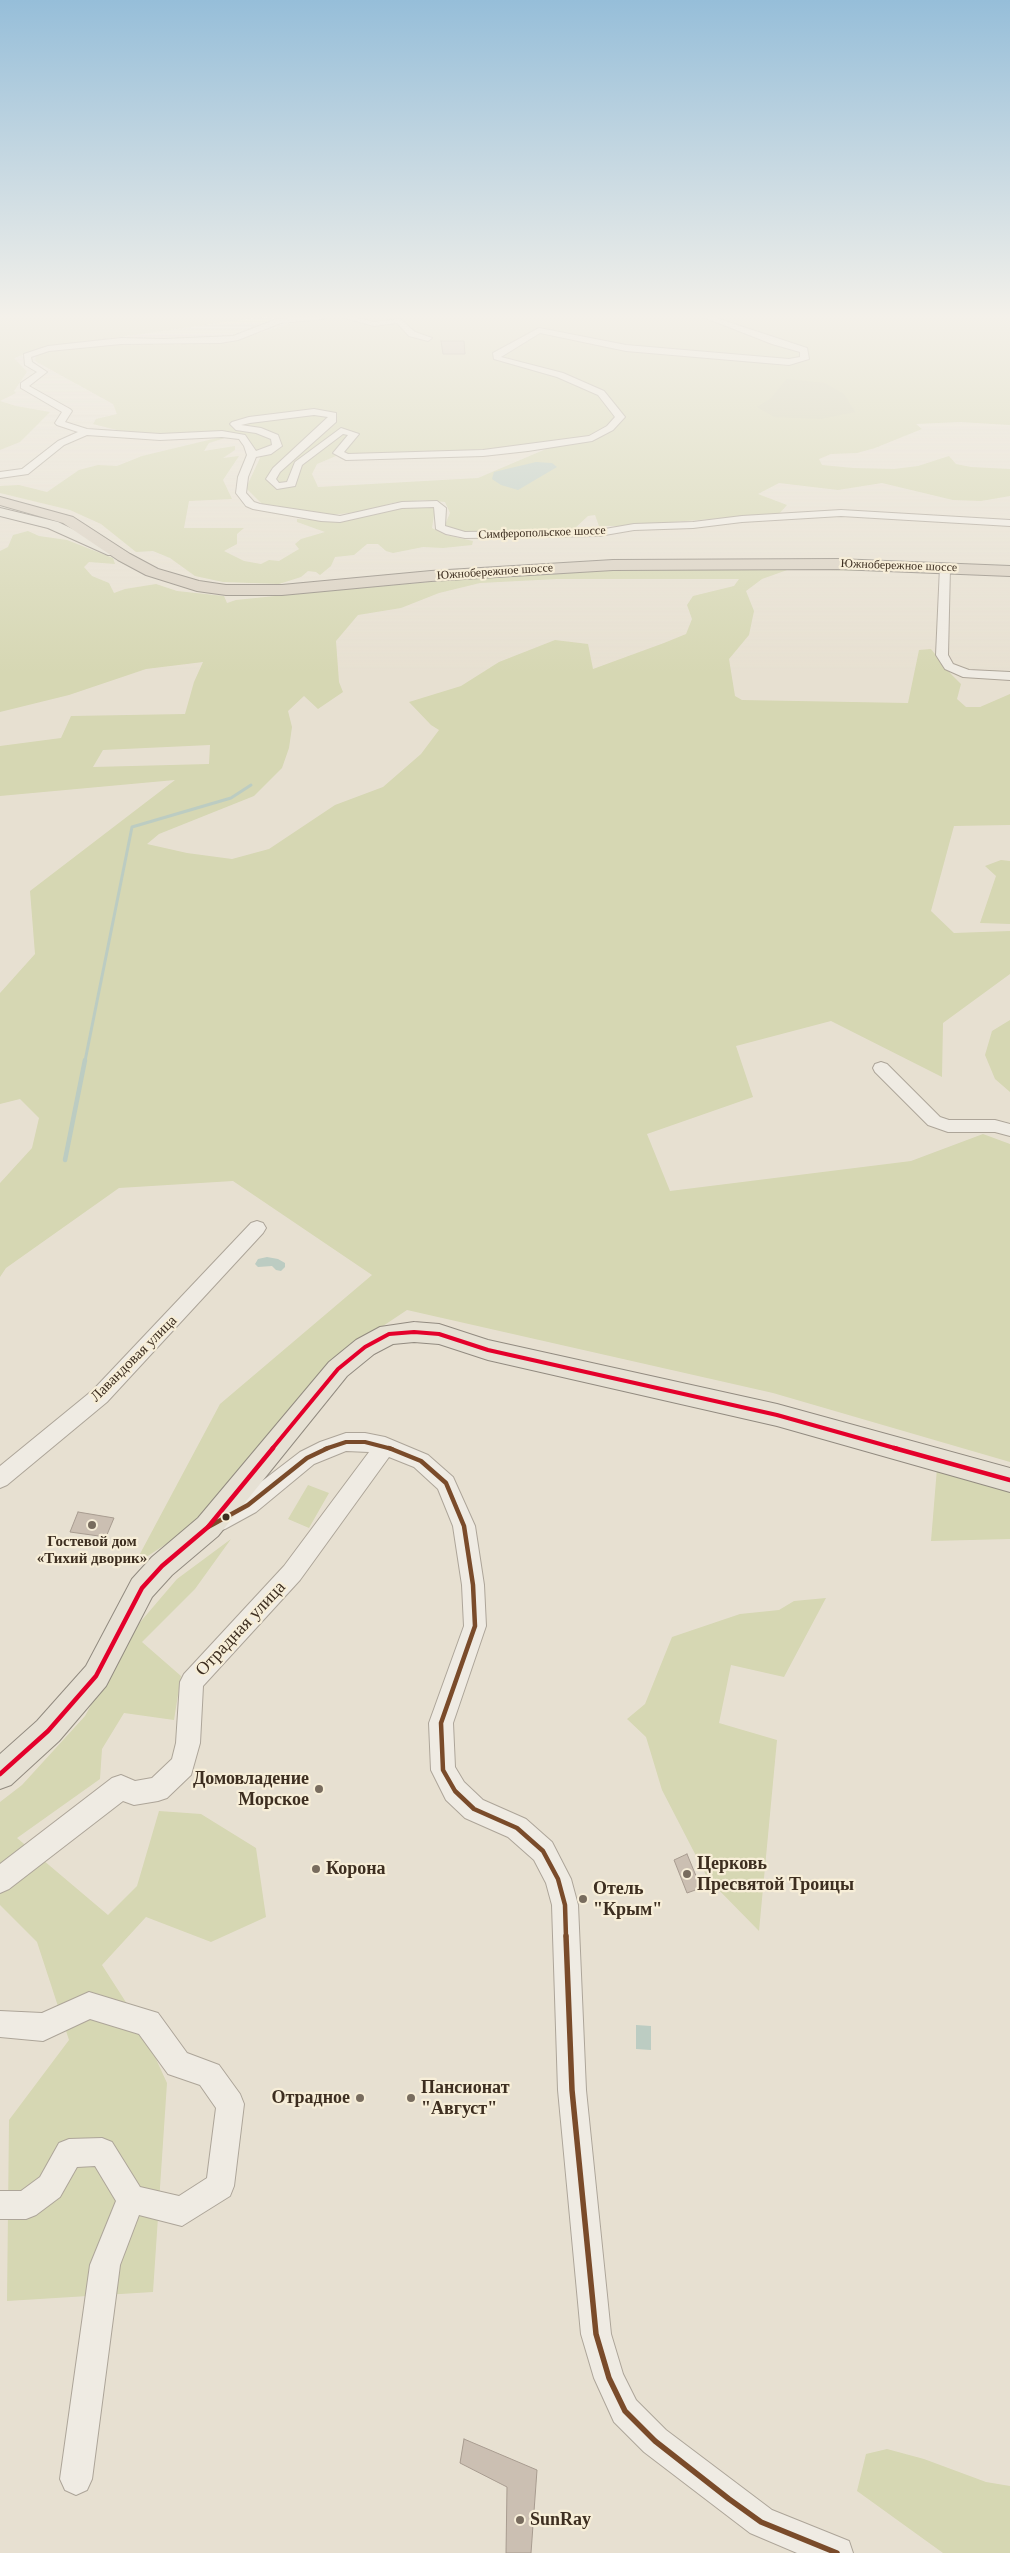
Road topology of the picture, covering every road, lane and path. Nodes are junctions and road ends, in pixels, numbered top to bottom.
1 (76, 436) edge
2 (147, 436) edge
3 (178, 436) edge
4 (236, 436) edge
5 (273, 436) edge
6 (315, 436) edge
7 (334, 436) edge
8 (352, 436) edge
9 (595, 436) edge
10 (252, 455) junction
11 (0, 475) edge
12 (0, 500) edge
13 (0, 512) edge
14 (1010, 523) edge
15 (124, 557) junction
16 (922, 564) junction
17 (978, 566) junction
18 (949, 567) junction
19 (1010, 569) edge
20 (1010, 676) edge
21 (881, 1068) dead end
22 (1010, 1130) edge
23 (257, 1228) dead end
24 (384, 1446) junction
25 (0, 1479) edge
26 (1010, 1480) edge
27 (208, 1527) junction
28 (48, 1731) junction
29 (0, 1766) edge
30 (0, 1774) edge
31 (0, 1880) edge
32 (0, 2024) edge
33 (131, 2199) junction
34 (0, 2205) edge
35 (76, 2479) dead end
36 (837, 2553) edge

1 - 11 street
2 - 3 street
4 - 10 street
5 - 10 street
6 - 7 street
8 - 9 street
10 - 14 street, Симферопольское шоссе
12 - 15 highway, Южнобережное шоссе
12 - 16 highway, Южнобережное шоссе
13 - 15 main road
15 - 16 highway, Южнобережное шоссе
16 - 17 highway, Южнобережное шоссе
16 - 18 highway, Южнобережное шоссе
17 - 18 highway
17 - 19 highway, Южнобережное шоссе
18 - 19 highway, Южнобережное шоссе
18 - 20 street
21 - 22 street
23 - 25 street, Лавандовая улица
24 - 27 street
24 - 31 street, Отрадная улица
24 - 36 street
26 - 27 main road
27 - 28 main road
28 - 29 street
28 - 30 main road
32 - 33 street
33 - 34 street
33 - 35 street

